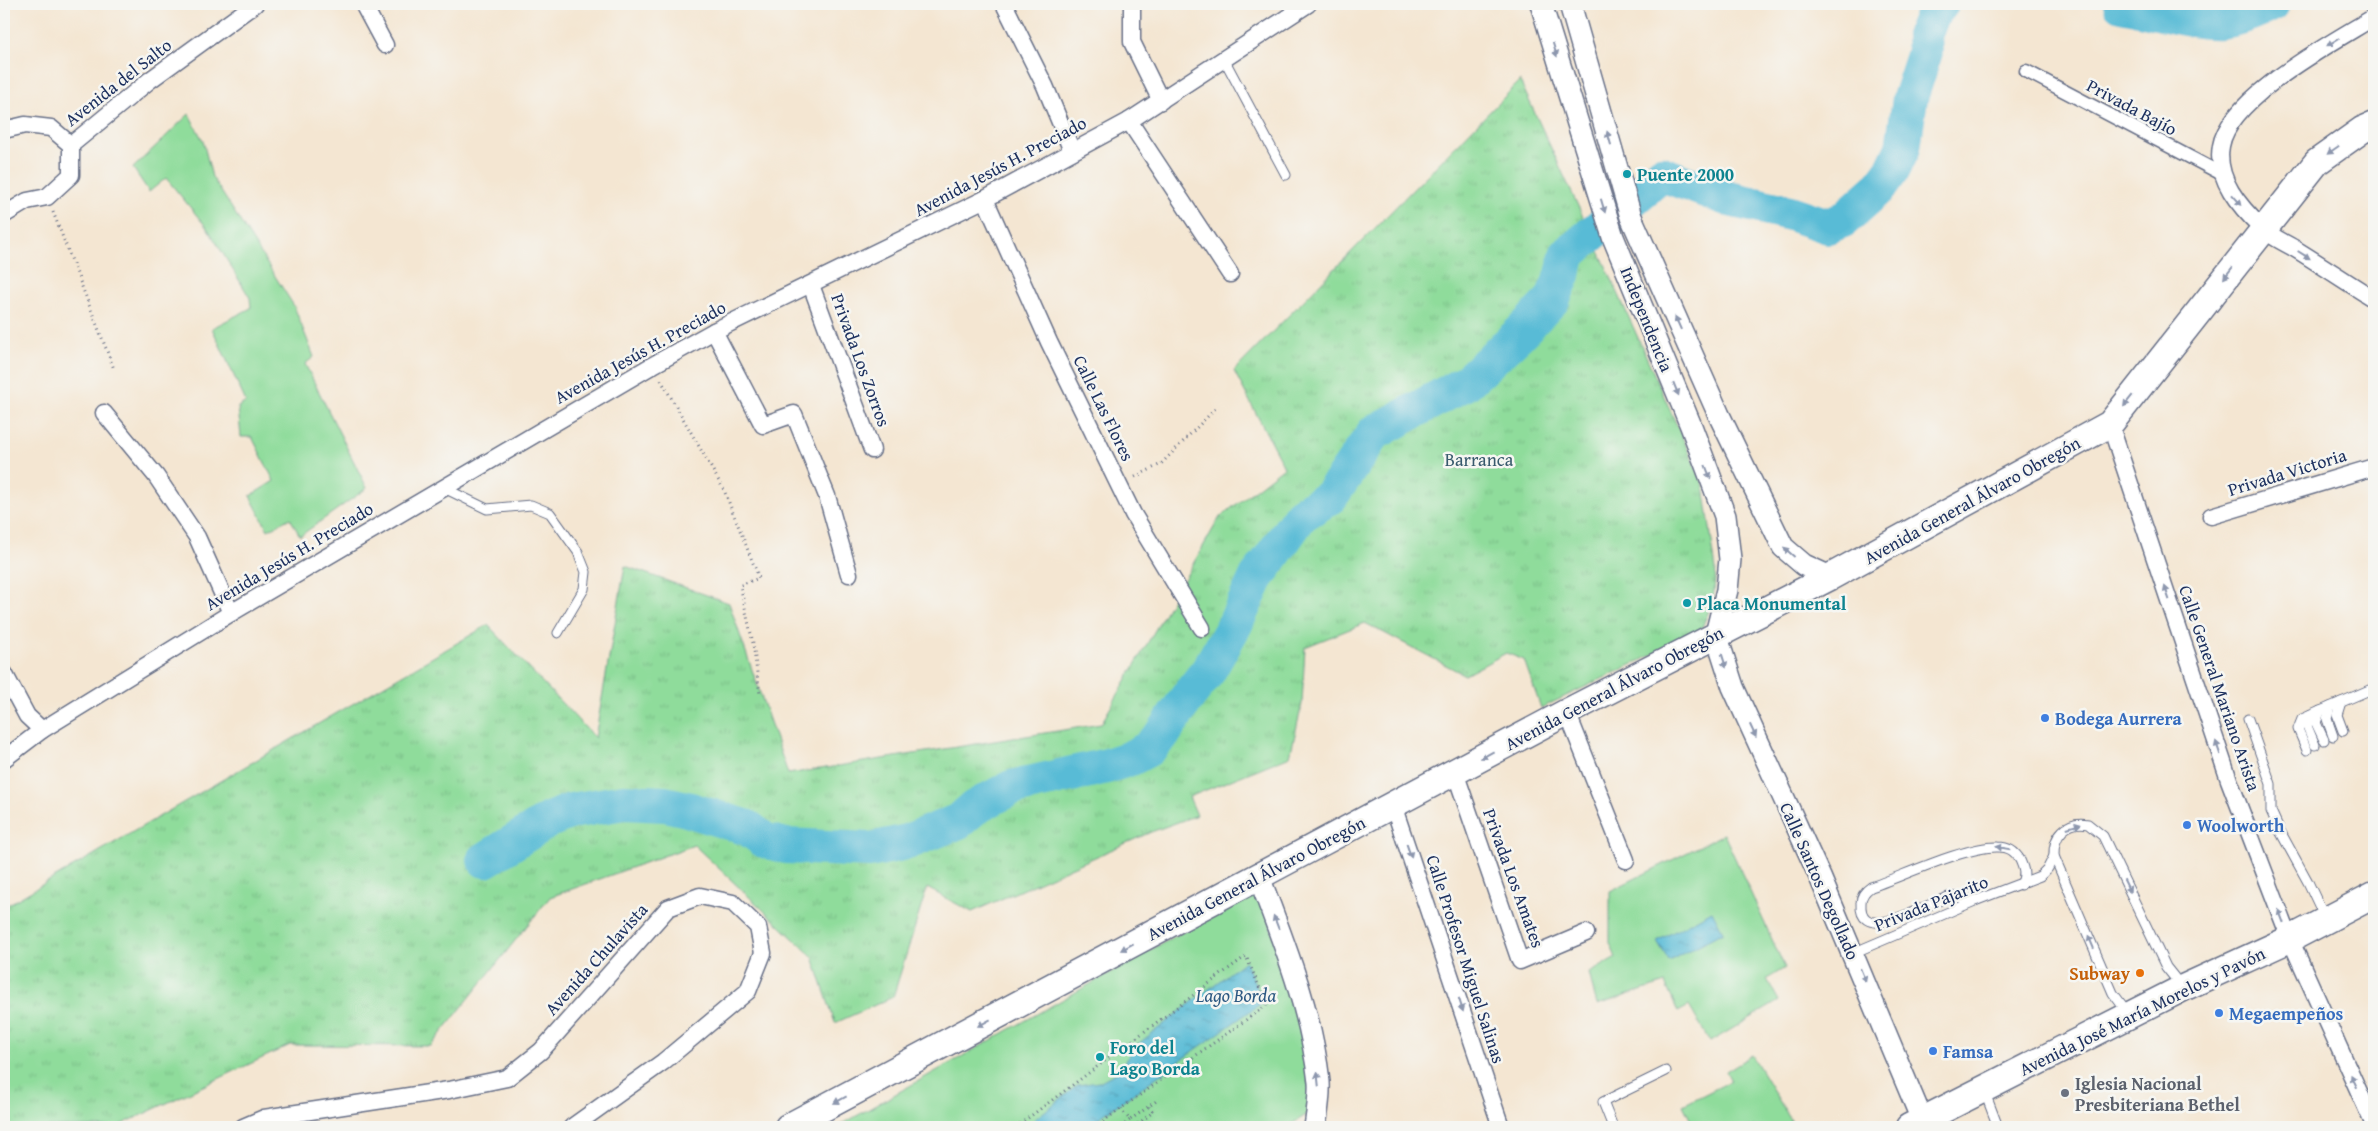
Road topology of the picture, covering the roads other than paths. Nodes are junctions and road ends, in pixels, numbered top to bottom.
1 (255, 4) edge
2 (363, 4) edge
3 (1004, 4) edge
4 (1132, 4) edge
5 (1308, 4) edge
6 (1541, 4) edge
7 (1570, 4) edge
8 (2374, 17) edge
9 (385, 45) dead end
10 (1224, 59) junction
11 (2026, 71) dead end
12 (1161, 100) junction
13 (1129, 121) junction
14 (2374, 125) edge
15 (4, 130) edge
16 (71, 144) junction
17 (1072, 151) junction
18 (2222, 174) junction
19 (1286, 175) dead end
20 (985, 199) junction
21 (4, 215) edge
22 (2263, 229) junction
23 (1230, 274) dead end
24 (811, 284) junction
25 (2374, 299) edge
26 (714, 332) junction
27 (104, 413) dead end
28 (2110, 424) junction
29 (872, 450) dead end
30 (2374, 466) edge
31 (444, 488) junction
32 (2211, 516) dead end
33 (849, 574) dead end
34 (1830, 577) junction
35 (231, 613) junction
36 (1202, 628) dead end
37 (558, 633) dead end
38 (1716, 634) junction
39 (4, 673) edge
40 (2374, 688) edge
41 (2340, 702) junction
42 (2330, 707) junction
43 (2320, 711) junction
44 (1567, 712) junction
45 (2248, 719) dead end
46 (42, 730) junction
47 (2343, 731) dead end
48 (2333, 736) dead end
49 (2324, 740) dead end
50 (2311, 748) dead end
51 (4, 759) edge
52 (1455, 772) junction
53 (1394, 804) junction
54 (2054, 856) junction
55 (1626, 860) dead end
56 (1259, 877) junction
57 (2021, 885) junction
58 (2374, 895) edge
59 (1977, 900) junction
60 (2326, 920) junction
61 (1586, 933) dead end
62 (2290, 940) junction
63 (1853, 953) junction
64 (2183, 988) junction
65 (2129, 1015) junction
66 (1666, 1071) dead end
67 (1984, 1090) junction
68 (1919, 1125) edge
69 (2374, 1125) edge
70 (243, 1127) edge
71 (572, 1127) edge
72 (788, 1127) edge
73 (1315, 1127) edge
74 (1501, 1127) edge
75 (1613, 1127) edge
76 (1998, 1127) edge

1 - 16 street, Avenida del Salto
2 - 9 street
3 - 17 street
4 - 12 street
5 - 10 street, Avenida Jesús H. Preciado
6 -> 38 street, Independencia
34 -> 7 street, Independencia
8 -> 18 street
10 - 12 street, Avenida Jesús H. Preciado
10 - 19 lane
11 - 18 street, Privada Bajío
12 - 13 street, Avenida Jesús H. Preciado
13 - 17 street, Avenida Jesús H. Preciado
13 - 23 street
14 -> 22 main road, Avenida General Álvaro Obregón
15 - 16 street
16 - 21 street, Avenida del Salto
17 - 20 street, Avenida Jesús H. Preciado
18 -> 22 street
20 - 24 street, Avenida Jesús H. Preciado
20 - 36 street, Calle Las Flores
22 -> 25 street
22 -> 28 main road, Avenida General Álvaro Obregón
24 - 26 street, Avenida Jesús H. Preciado
24 - 29 street, Privada Los Zorros
26 - 31 street, Avenida Jesús H. Preciado
26 - 33 street
27 - 35 street
28 - 34 main road, Avenida General Álvaro Obregón
62 -> 28 street, Calle General Mariano Arista
30 - 32 street, Privada Victoria
31 - 35 street, Avenida Jesús H. Preciado
31 - 37 lane
34 - 38 main road, Avenida General Álvaro Obregón
35 - 46 street, Avenida Jesús H. Preciado
38 - 44 main road, Avenida General Álvaro Obregón
38 -> 63 street, Calle Santos Degollado
39 - 46 street
40 - 41 lane
41 - 42 lane
41 - 47 lane
42 - 43 lane
42 - 48 lane
43 - 49 lane
43 - 50 lane
44 -> 52 main road, Avenida General Álvaro Obregón
44 - 55 street
45 - 60 lane
46 - 51 street, Avenida Jesús H. Preciado
52 - 53 main road, Avenida General Álvaro Obregón
52 - 61 street, Privada Los Amates
53 - 56 main road, Avenida General Álvaro Obregón
53 -> 74 street, Calle Profesor Miguel Salinas
54 - 57 lane, Privada Pajarito
54 -> 64 lane
65 -> 54 lane
56 -> 72 main road, Avenida General Álvaro Obregón
73 -> 56 street
57 - 59 lane, Privada Pajarito
57 -> 59 lane
58 - 60 main road, Avenida José María Morelos y Pavón
59 - 63 lane, Privada Pajarito
60 - 62 main road, Avenida José María Morelos y Pavón
62 - 64 main road, Avenida José María Morelos y Pavón
69 -> 62 street, Calle General Mariano Arista
63 -> 68 street, Calle Santos Degollado
64 - 65 main road, Avenida José María Morelos y Pavón
65 - 67 main road, Avenida José María Morelos y Pavón
66 - 75 lane
67 - 68 main road, Avenida José María Morelos y Pavón
67 - 76 lane
70 - 71 street, Avenida Chulavista

